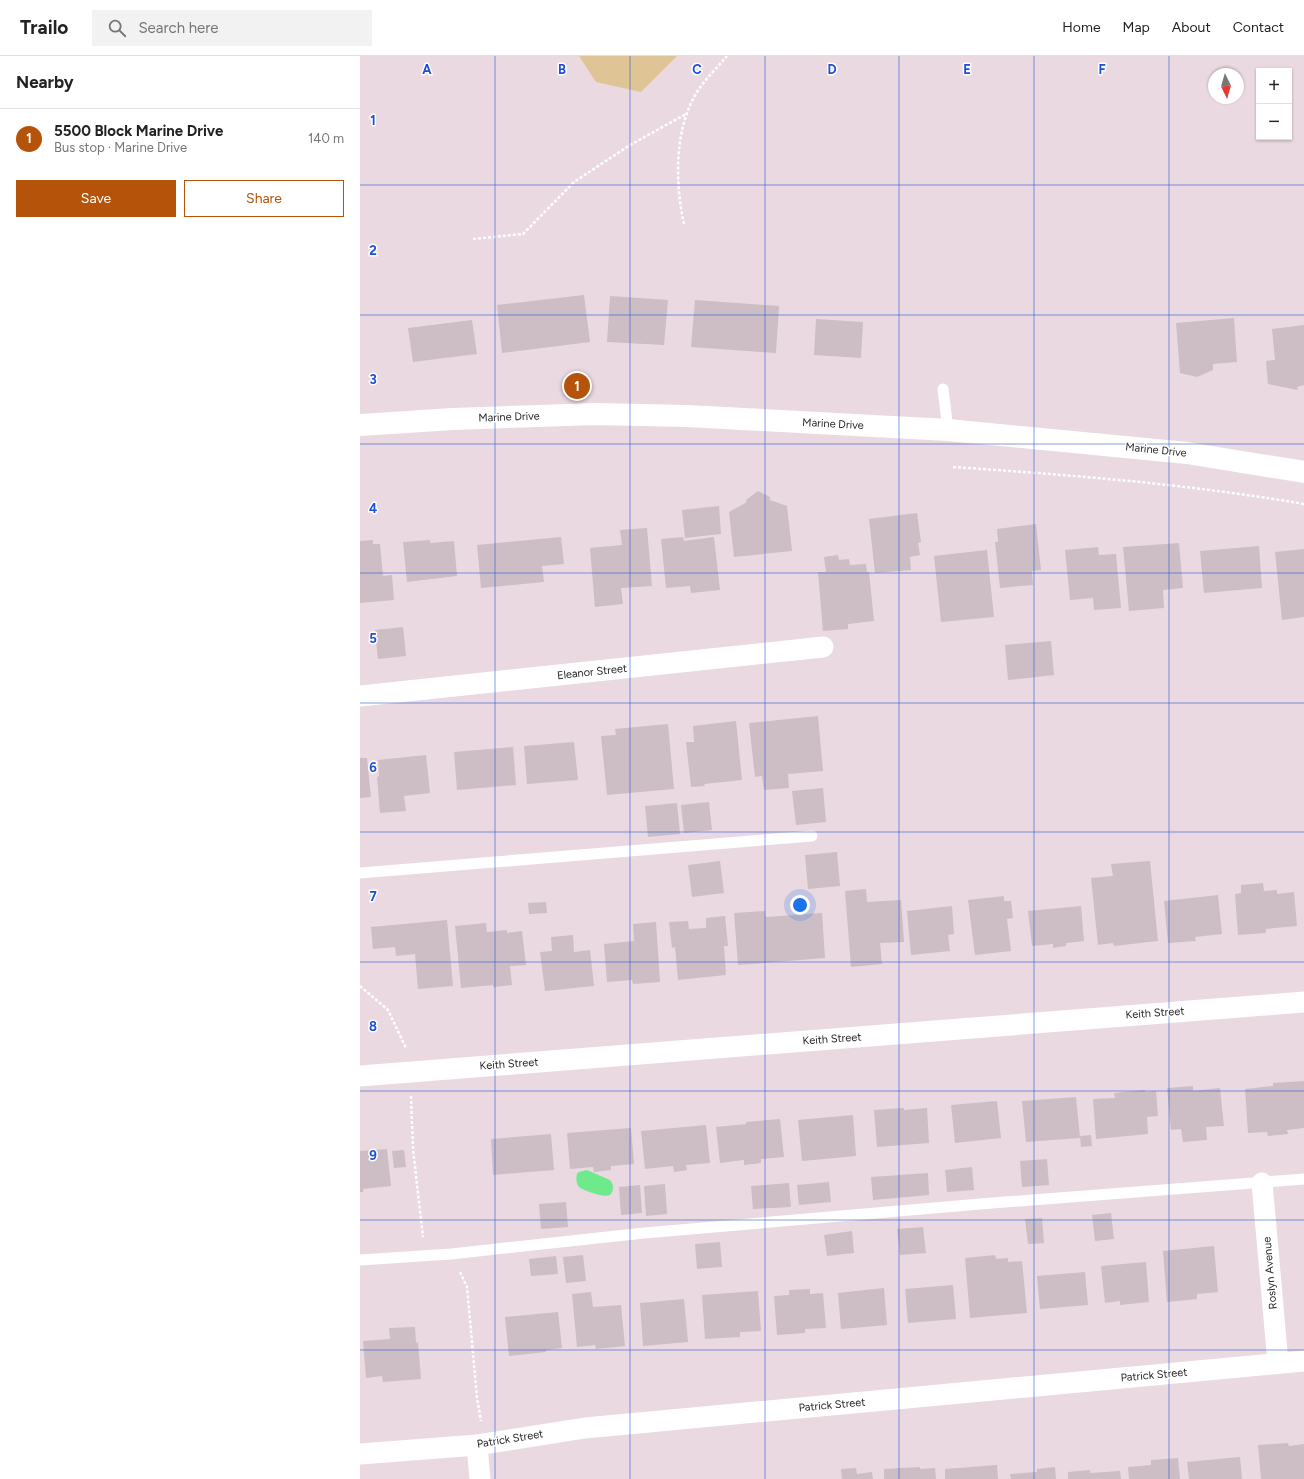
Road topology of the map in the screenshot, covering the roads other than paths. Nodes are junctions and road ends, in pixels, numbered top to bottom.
1 (944, 389) dead end
2 (360, 425) edge
3 (948, 430) junction
4 (1304, 472) edge
5 (823, 647) dead end
6 (360, 696) edge
7 (812, 836) dead end
8 (360, 873) edge
9 (1304, 1002) edge
10 (360, 1076) edge
11 (1304, 1179) edge
12 (1262, 1183) junction
13 (360, 1260) edge
14 (1304, 1361) edge
15 (1278, 1364) junction
16 (477, 1445) junction
17 (360, 1454) edge
18 (480, 1479) edge

1 - 3 lane
2 - 3 street, Marine Drive
3 - 4 street, Marine Drive
5 - 6 street, Eleanor Street
7 - 8 lane
9 - 10 street, Keith Street
11 - 12 lane
12 - 13 lane
12 - 15 street, Roslyn Avenue
14 - 15 street, Patrick Street
15 - 16 street, Patrick Street
16 - 17 street, Patrick Street
16 - 18 street

